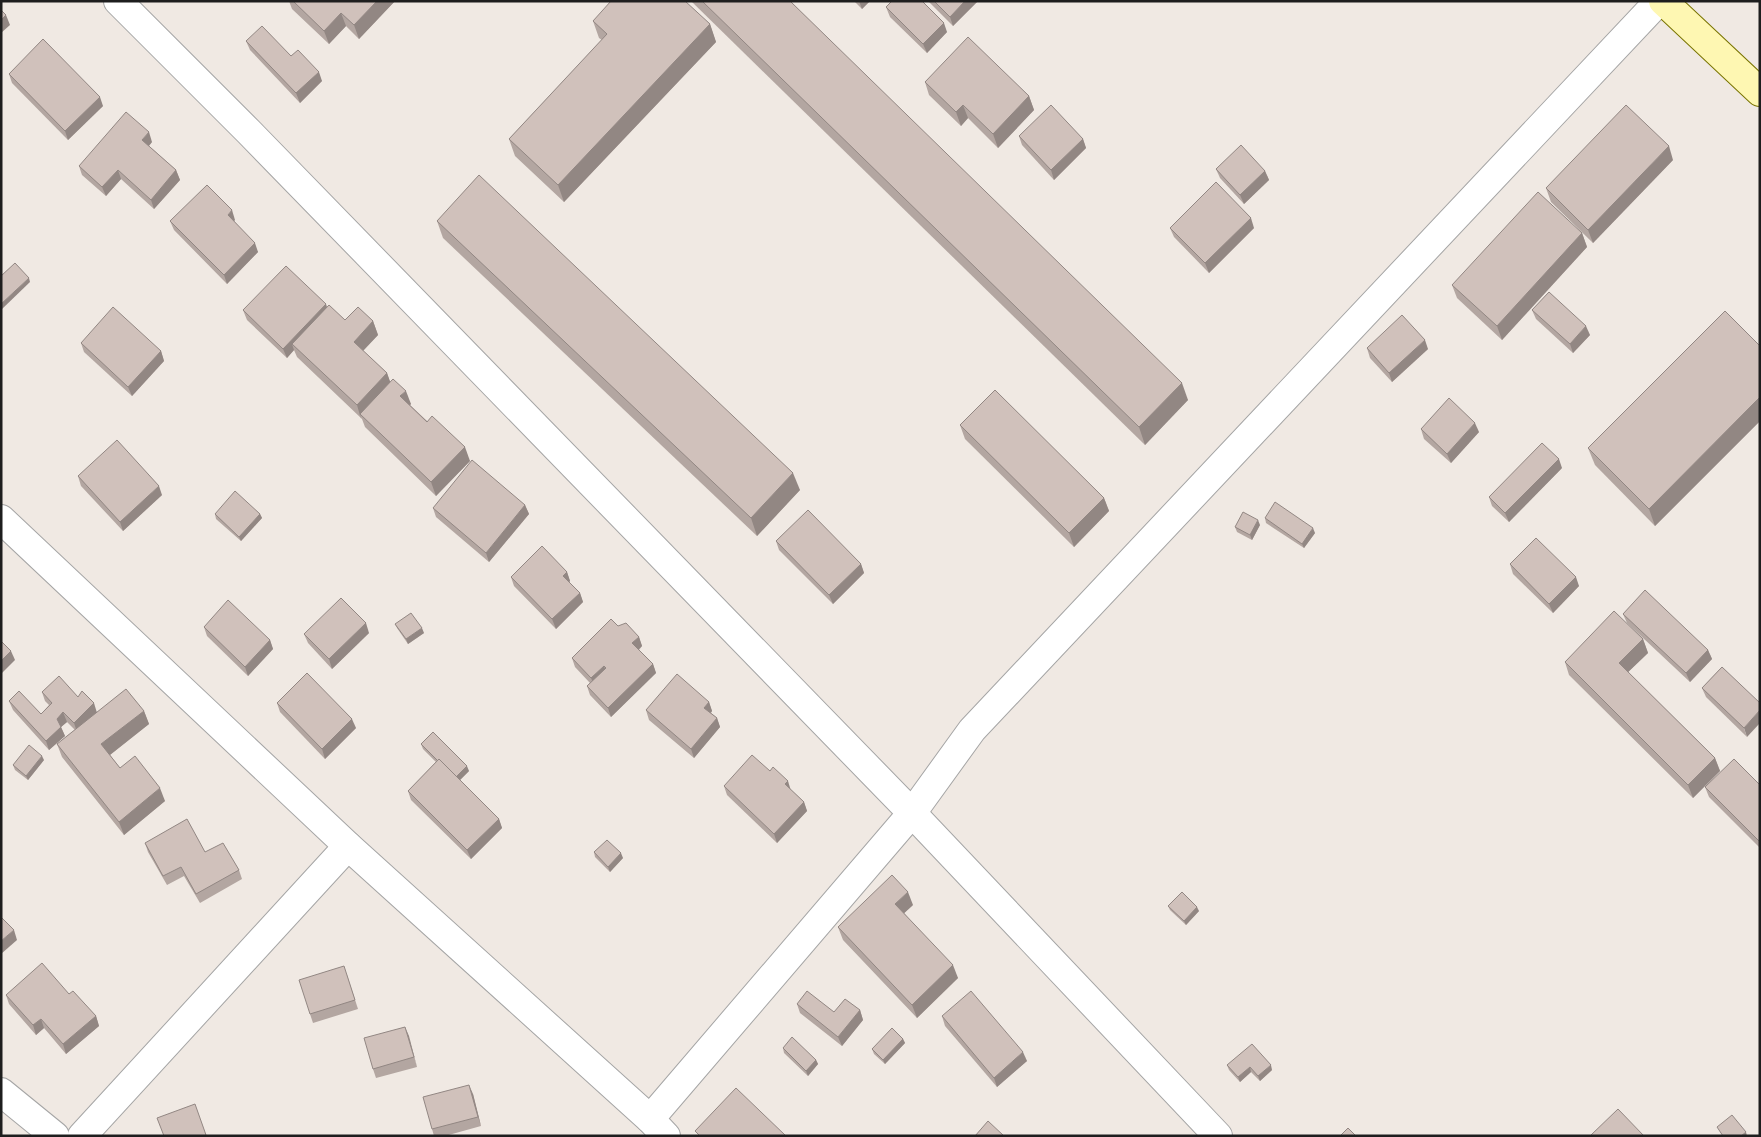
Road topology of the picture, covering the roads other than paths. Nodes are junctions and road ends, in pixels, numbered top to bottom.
1 (118, 1) edge
2 (1659, 1) edge
3 (1663, 1) edge
4 (1760, 92) edge
5 (1, 519) edge
6 (912, 813) junction
7 (348, 846) junction
8 (1, 1092) edge
9 (658, 1128) edge
10 (55, 1136) edge
11 (82, 1136) edge
12 (1218, 1136) edge

1 - 6 street
2 - 6 street
3 - 4 main road
5 - 7 street
6 - 9 street
6 - 12 street
7 - 9 street
7 - 11 street
8 - 10 street

